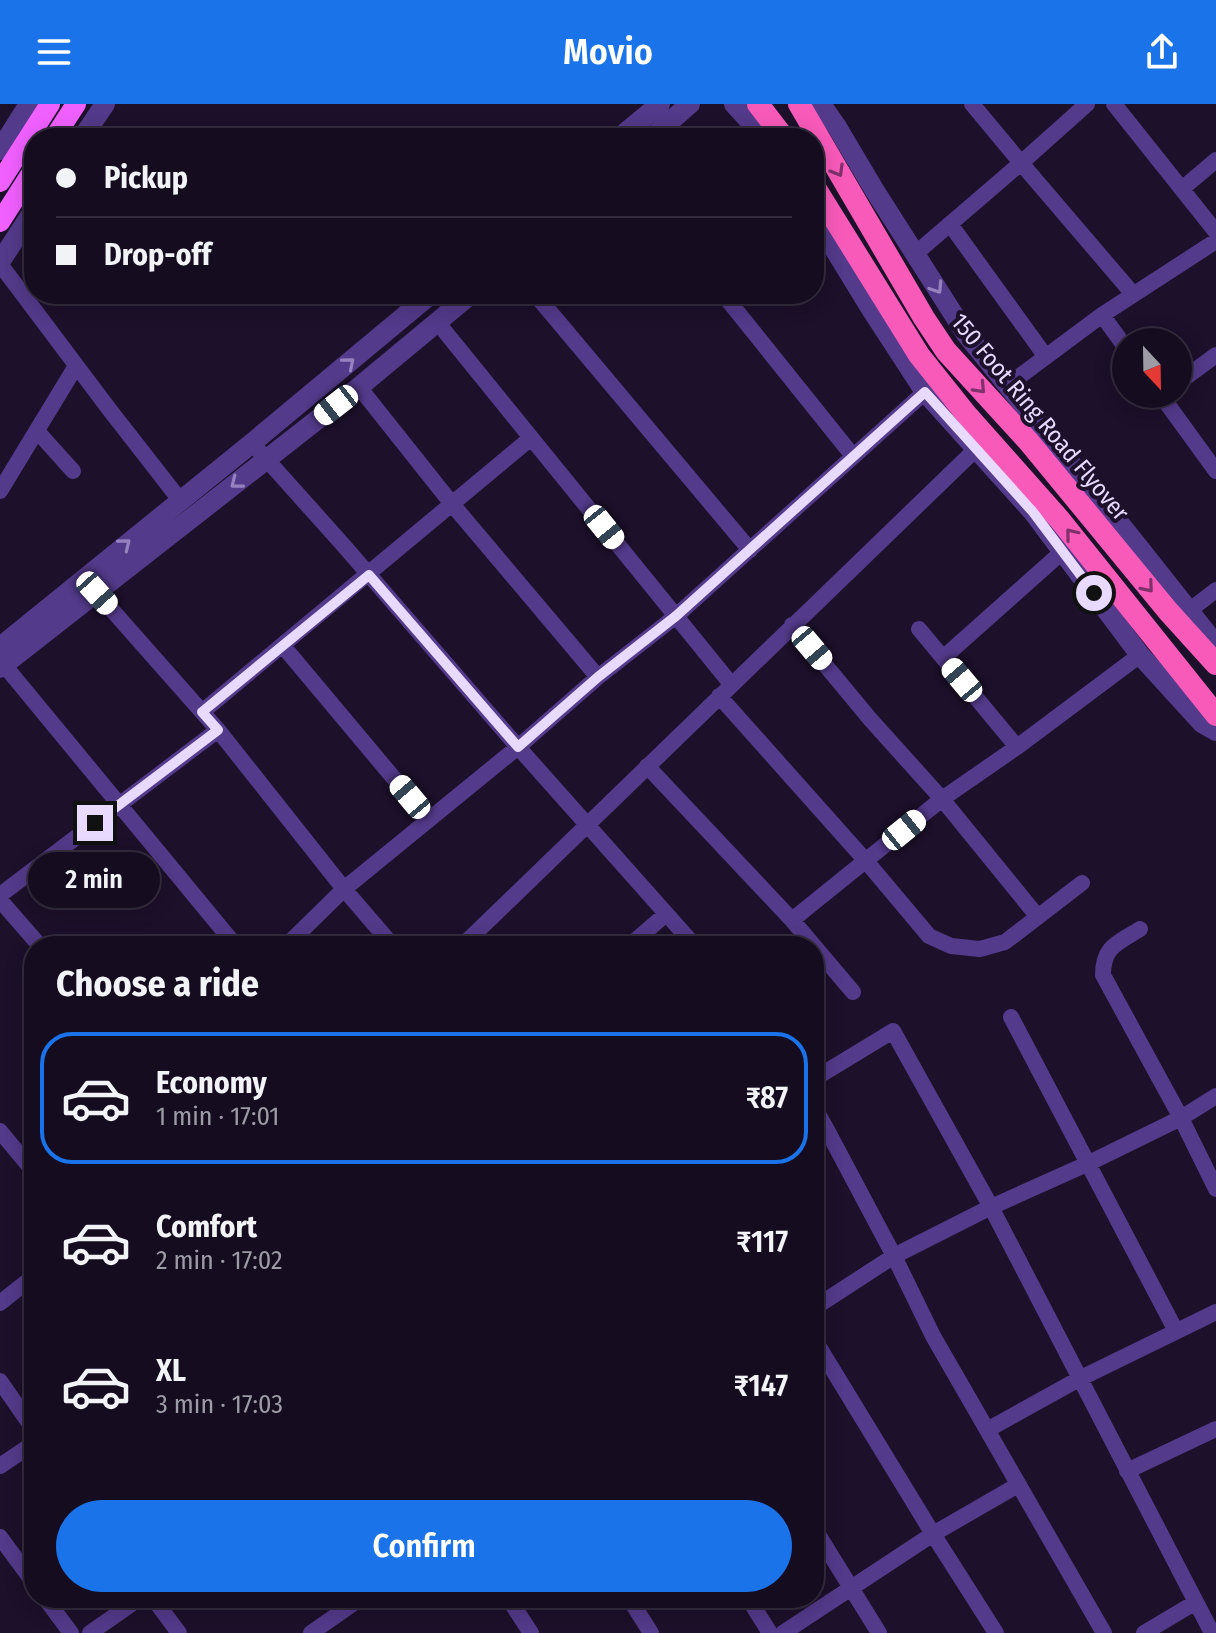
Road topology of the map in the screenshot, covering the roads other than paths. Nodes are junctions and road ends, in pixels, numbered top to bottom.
1 (29, 104) edge
2 (50, 104) edge
3 (76, 104) edge
4 (105, 104) edge
5 (660, 104) edge
6 (690, 104) edge
7 (734, 104) edge
8 (758, 104) edge
9 (799, 104) edge
10 (821, 104) edge
11 (972, 104) edge
12 (1087, 104) edge
13 (1114, 104) edge
14 (35, 128) edge
15 (60, 128) edge
16 (89, 128) edge
17 (631, 128) edge
18 (662, 128) edge
19 (756, 128) edge
20 (776, 128) edge
21 (813, 128) edge
22 (24, 145) edge
23 (824, 147) edge
24 (0, 150) edge
25 (1216, 160) edge
26 (1021, 163) junction
27 (0, 182) edge
28 (24, 185) edge
29 (1183, 188) junction
30 (824, 202) edge
31 (0, 222) edge
32 (950, 224) junction
33 (24, 226) edge
34 (824, 232) edge
35 (1216, 232) edge
36 (1216, 241) edge
37 (915, 254) junction
38 (0, 263) edge
39 (1133, 294) junction
40 (24, 296) edge
41 (30, 304) edge
42 (419, 304) edge
43 (460, 304) edge
44 (543, 304) edge
45 (731, 304) edge
46 (1102, 315) junction
47 (438, 323) junction
48 (1112, 329) edge
49 (1216, 355) edge
50 (1046, 357) junction
51 (76, 366) junction
52 (1192, 373) edge
53 (1008, 385) junction
54 (359, 387) junction
55 (925, 392) junction
56 (1170, 408) edge
57 (37, 431) junction
58 (531, 438) junction
59 (252, 443) junction
60 (976, 449) junction
61 (853, 456) junction
62 (267, 459) junction
63 (73, 471) dead end
64 (1216, 471) edge
65 (0, 491) edge
66 (180, 500) junction
67 (452, 504) junction
68 (750, 550) junction
69 (1062, 552) junction
70 (369, 575) junction
71 (1216, 590) edge
72 (97, 593) junction
73 (1190, 610) junction
74 (676, 616) junction
75 (792, 625) junction
76 (919, 629) dead end
77 (283, 646) junction
78 (1140, 655) junction
79 (1215, 657) edge
80 (943, 658) junction
81 (1, 660) edge
82 (598, 677) junction
83 (731, 684) junction
84 (719, 696) junction
85 (202, 712) junction
86 (1216, 715) edge
87 (218, 730) junction
88 (1216, 731) edge
89 (518, 747) junction
90 (1017, 747) junction
91 (647, 766) junction
92 (942, 799) junction
93 (119, 805) junction
94 (428, 819) junction
95 (588, 824) junction
96 (866, 861) junction
97 (1082, 883) dead end
98 (344, 889) junction
99 (0, 897) edge
100 (666, 914) junction
101 (1038, 917) junction
102 (792, 920) junction
103 (1140, 929) dead end
104 (32, 936) edge
105 (228, 936) edge
106 (296, 936) edge
107 (384, 936) edge
108 (472, 936) edge
109 (641, 936) edge
110 (686, 936) edge
111 (806, 936) edge
112 (824, 958) edge
113 (853, 992) dead end
114 (1011, 1017) dead end
115 (824, 1073) edge
116 (1216, 1096) edge
117 (1181, 1118) junction
118 (0, 1131) edge
119 (824, 1139) edge
120 (24, 1160) edge
121 (1087, 1164) junction
122 (1216, 1189) edge
123 (991, 1207) junction
124 (894, 1256) junction
125 (24, 1284) edge
126 (824, 1302) edge
127 (0, 1303) edge
128 (1216, 1312) edge
129 (1176, 1331) junction
130 (824, 1355) edge
131 (1079, 1379) junction
132 (0, 1381) edge
133 (24, 1416) edge
134 (1216, 1429) edge
135 (987, 1430) junction
136 (24, 1450) edge
137 (0, 1466) edge
138 (1127, 1471) junction
139 (1018, 1485) junction
140 (933, 1534) junction
141 (0, 1537) edge
142 (824, 1544) edge
143 (24, 1569) edge
144 (852, 1589) junction
145 (1196, 1602) junction
146 (824, 1607) edge
147 (52, 1608) edge
148 (126, 1608) edge
149 (160, 1608) edge
150 (347, 1608) edge
151 (515, 1608) edge
152 (635, 1608) edge
153 (754, 1608) edge
154 (822, 1608) edge
155 (71, 1633) edge
156 (90, 1633) edge
157 (179, 1633) edge
158 (311, 1633) edge
159 (531, 1633) edge
160 (651, 1633) edge
161 (770, 1633) edge
162 (783, 1633) edge
163 (879, 1633) edge
164 (996, 1633) edge
165 (1104, 1633) edge
166 (1144, 1633) edge
167 (1212, 1633) edge

1 - 24 street
2 - 14 main road
3 - 15 main road
4 - 16 street
5 - 17 street
6 - 18 street
7 - 19 street
8 - 20 highway
9 -> 21 highway, 150 Foot Ring Road Flyover
10 - 37 street
11 - 26 street
12 - 26 street
13 - 29 street
22 - 27 main road
23 -> 79 highway, 150 Foot Ring Road Flyover
25 - 29 street
26 - 32 street
26 - 39 street
28 - 31 main road
29 - 35 street
86 -> 30 highway
32 - 37 street
32 - 50 street
33 - 38 street
34 - 55 street
36 - 39 street
37 -> 53 street
38 - 40 street
39 - 46 street
41 - 51 street
59 -> 42 street
43 - 47 street
44 - 68 street
45 - 61 street
46 - 48 street
46 - 50 street
47 - 54 street
47 - 58 street
49 - 52 street
50 - 53 street
51 - 57 street
51 - 66 street
53 - 73 street
54 - 62 street
54 - 67 street
55 - 60 street
55 - 61 street
56 - 64 street
57 - 63 street
57 - 65 street
58 - 67 street
58 - 74 street
59 - 62 street
59 - 66 street
60 - 69 street
60 - 75 street
61 - 68 street
62 - 70 street
62 -> 72 street
81 -> 66 street
67 - 70 street
67 - 82 street
68 - 74 street
69 - 78 street
69 - 80 street
70 - 77 street
70 - 89 street
71 - 73 street
72 - 81 street
72 - 85 street
73 - 79 street
74 - 82 street
74 - 83 street
75 - 83 street
75 - 92 street
76 - 80 street
77 - 85 street
77 - 94 street
78 - 88 street
78 - 90 street
80 - 90 street
81 - 93 street
82 - 89 street
83 - 84 street
84 - 91 street
84 - 96 street
85 - 87 street
87 - 93 street
87 - 98 street
89 - 94 street
89 - 95 street
90 - 92 street
91 - 95 street
91 - 102 street
92 - 96 street
92 - 101 street
93 - 99 street
93 - 105 street
94 - 98 street
95 - 100 street
95 - 108 street
96 - 101 street
96 - 102 street
97 - 101 street
98 - 106 street
98 - 107 street
99 - 104 street
100 - 109 street
100 - 110 street
102 - 111 street
103 - 117 street
112 - 113 street
114 - 121 street
115 - 123 street
116 - 117 street
117 - 121 street
117 - 122 street
118 - 120 street
119 - 124 street
121 - 123 street
121 - 129 street
123 - 124 street
123 - 131 street
124 - 126 street
124 - 135 street
125 - 127 street
128 - 129 street
129 - 131 street
130 - 140 street
131 - 135 street
131 - 138 street
132 - 133 street
134 - 138 street
135 - 139 street
136 - 137 street
138 - 145 street
139 - 140 street
139 - 165 street
140 - 144 street
140 - 164 street
141 - 143 street
142 - 144 street
144 - 146 street
144 - 163 street
145 - 166 street
145 - 167 street
147 - 155 street
148 - 156 street
149 - 157 street
150 - 158 street
151 - 159 street
152 - 160 street
153 - 161 street
154 - 162 street

